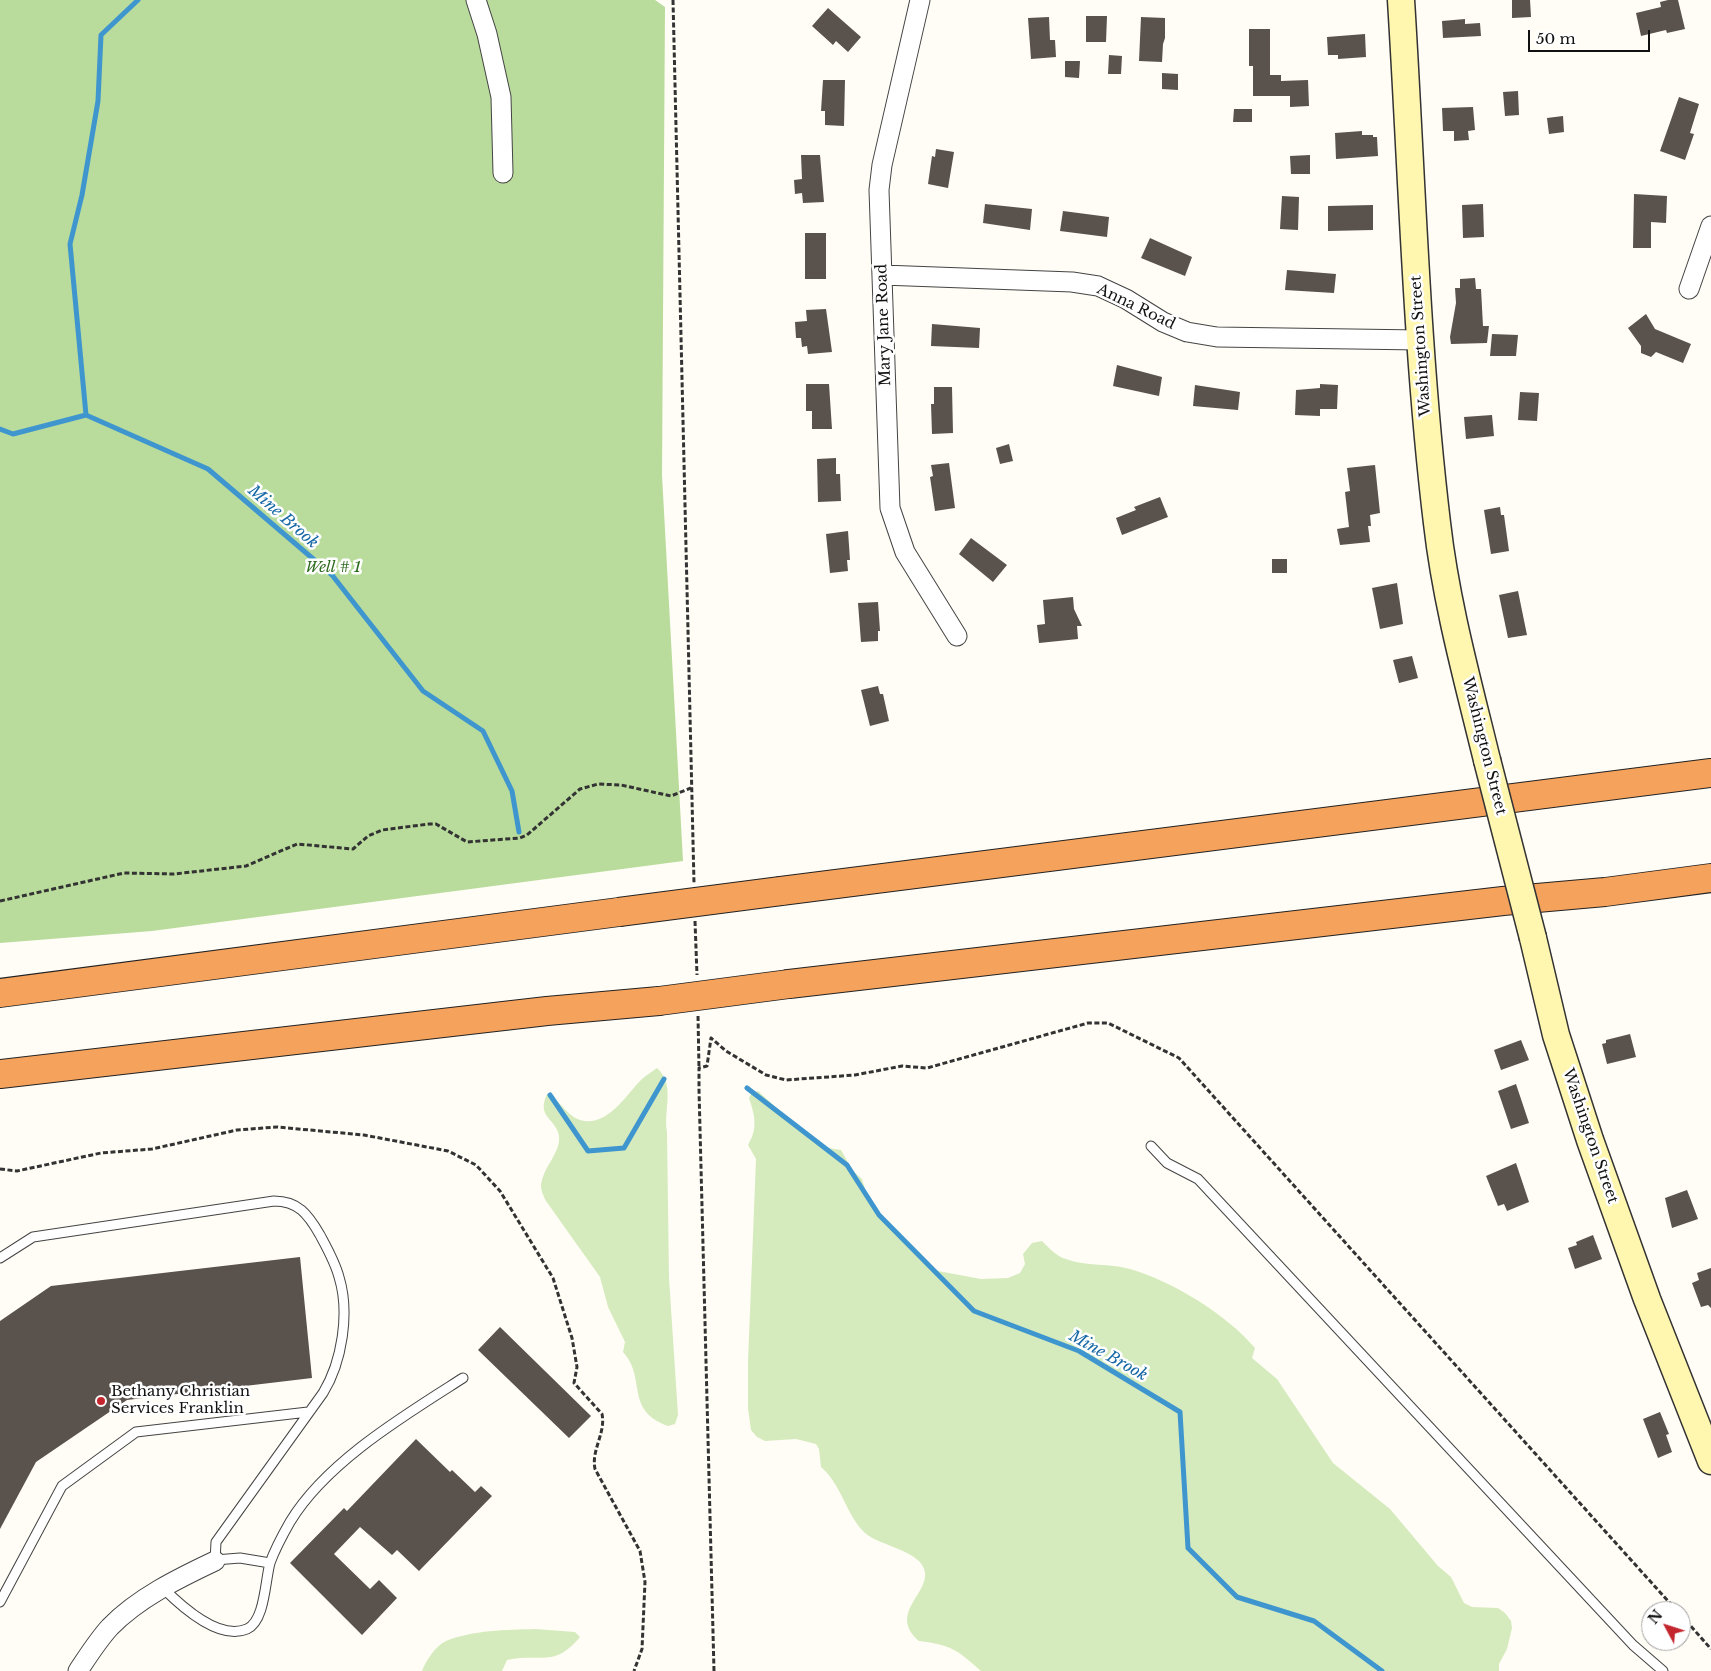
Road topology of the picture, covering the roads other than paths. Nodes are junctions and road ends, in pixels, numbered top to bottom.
1 (476, 0) edge
2 (920, 0) edge
3 (1401, 0) edge
4 (503, 173) dead end
5 (1711, 226) edge
6 (882, 275) junction
7 (1689, 289) dead end
8 (1420, 340) junction
9 (957, 636) dead end
10 (1711, 773) edge
11 (1711, 878) edge
12 (0, 993) edge
13 (0, 1074) edge
14 (1151, 1146) dead end
15 (0, 1258) edge
16 (463, 1378) dead end
17 (308, 1412) junction
18 (1711, 1461) edge
19 (215, 1560) junction
20 (270, 1563) junction
21 (163, 1588) junction
22 (0, 1602) edge
23 (78, 1671) edge
24 (1663, 1671) edge

1 - 4 street
2 - 6 street, Mary Jane Road
3 - 8 main road, Washington Street
5 - 7 street
6 - 8 street, Anna Road
6 - 9 street, Mary Jane Road
8 - 18 main road, Washington Street, bridge
10 - 12 highway, bridge
11 - 13 highway, bridge
14 - 24 lane
15 - 17 lane
16 - 20 lane
17 - 19 lane
17 - 22 lane
19 - 20 lane
19 - 21 street
20 - 21 lane
21 - 23 street

